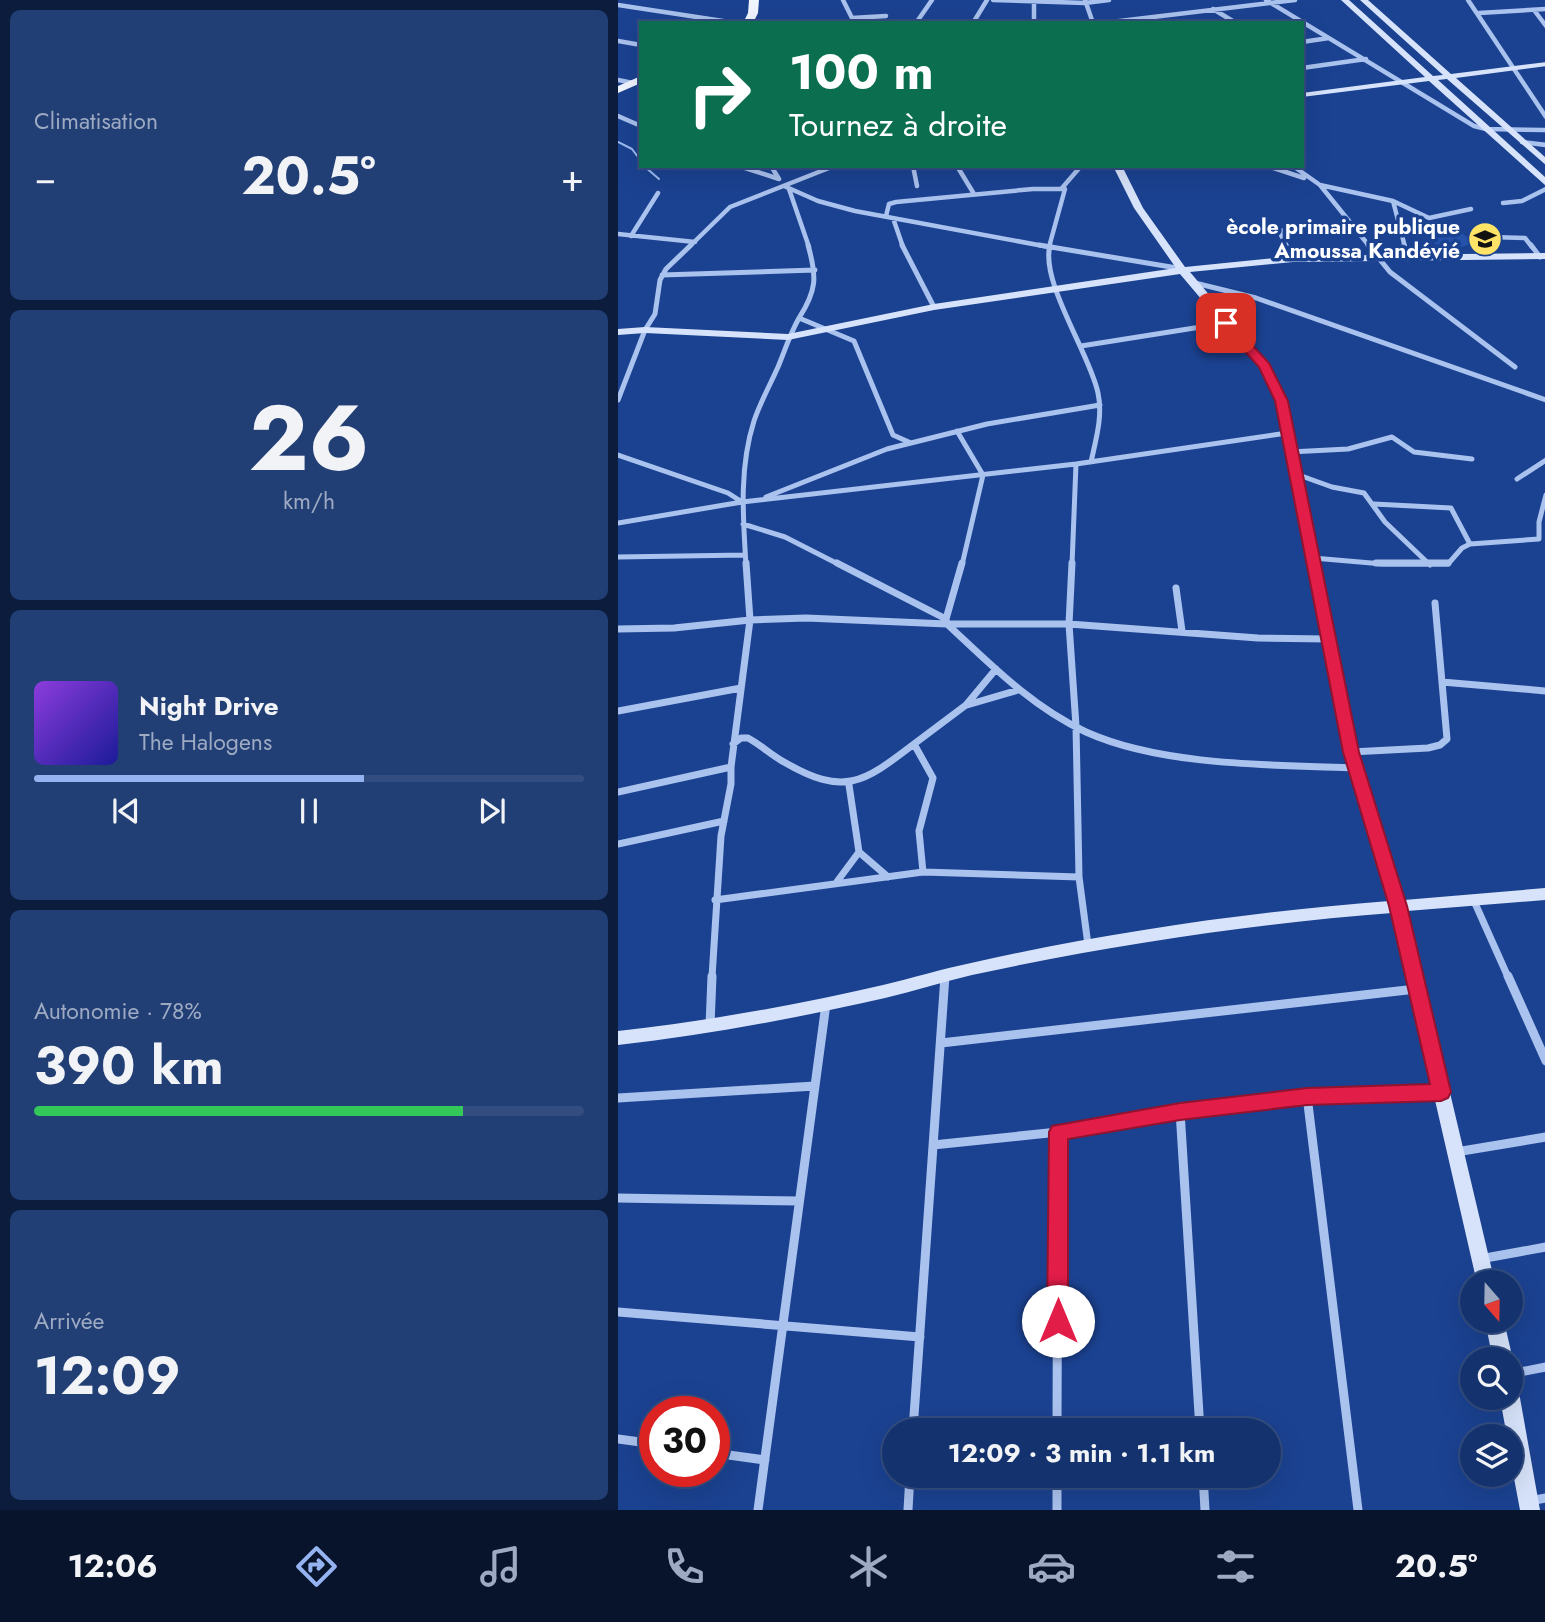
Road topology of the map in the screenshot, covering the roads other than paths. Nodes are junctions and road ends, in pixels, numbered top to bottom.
1 (754, 0) edge
2 (843, 0) edge
3 (932, 0) edge
4 (987, 0) edge
5 (993, 0) edge
6 (1110, 0) edge
7 (1295, 0) edge
8 (1345, 0) edge
9 (1364, 0) edge
10 (1468, 0) edge
11 (1034, 1) edge
12 (1085, 1) edge
13 (1268, 1) edge
14 (618, 5) edge
15 (1212, 8) junction
16 (1545, 9) edge
17 (1534, 10) junction
18 (1479, 13) junction
19 (886, 16) dead end
20 (853, 20) edge
21 (723, 21) edge
22 (749, 21) edge
23 (917, 21) edge
24 (974, 21) edge
25 (1034, 21) edge
26 (1092, 21) edge
27 (1118, 21) edge
28 (1233, 21) edge
29 (1302, 21) edge
30 (1304, 22) edge
31 (1545, 26) edge
32 (1330, 38) junction
33 (618, 41) edge
34 (1304, 42) edge
35 (639, 45) edge
36 (1367, 59) junction
37 (1545, 64) edge
38 (1304, 68) edge
39 (1514, 68) junction
40 (1449, 77) junction
41 (1431, 79) junction
42 (618, 80) edge
43 (637, 81) edge
44 (1404, 83) junction
45 (618, 90) edge
46 (1304, 95) edge
47 (1545, 98) edge
48 (1535, 99) junction
49 (618, 116) edge
50 (1545, 117) edge
51 (639, 125) edge
52 (1508, 129) junction
53 (1486, 130) junction
54 (1545, 130) edge
55 (1521, 141) junction
56 (1545, 145) edge
57 (1545, 163) edge
58 (745, 168) edge
59 (772, 168) edge
60 (829, 168) edge
61 (913, 168) edge
62 (958, 168) edge
63 (1079, 168) edge
64 (1118, 168) edge
65 (1273, 168) edge
66 (1296, 168) edge
67 (779, 179) junction
68 (1311, 180) junction
69 (1545, 183) edge
70 (1320, 185) junction
71 (787, 186) junction
72 (917, 186) dead end
73 (1062, 188) junction
74 (1545, 189) edge
75 (658, 193) dead end
76 (974, 194) junction
77 (1393, 201) junction
78 (1504, 203) dead end
79 (1471, 209) dead end
80 (886, 216) junction
81 (893, 218) junction
82 (1310, 227) dead end
83 (618, 234) edge
84 (631, 236) junction
85 (1490, 237) dead end
86 (695, 242) junction
87 (1048, 248) junction
88 (1375, 256) junction
89 (1407, 256) junction
90 (1543, 256) edge
91 (1293, 258) junction
92 (815, 270) junction
93 (1185, 270) junction
94 (662, 275) junction
95 (1195, 283) junction
96 (1056, 287) junction
97 (934, 307) junction
98 (799, 318) junction
99 (1226, 323) junction
100 (645, 330) junction
101 (826, 330) junction
102 (618, 332) edge
103 (788, 337) junction
104 (1081, 346) junction
105 (1515, 367) dead end
106 (1545, 398) edge
107 (618, 400) edge
108 (1100, 405) junction
109 (957, 431) junction
110 (1287, 433) junction
111 (893, 435) junction
112 (912, 443) junction
113 (887, 449) junction
114 (1290, 452) junction
115 (618, 455) edge
116 (1472, 459) dead end
117 (1545, 460) edge
118 (1091, 462) junction
119 (1076, 464) junction
120 (1296, 474) junction
121 (983, 475) junction
122 (1517, 479) dead end
123 (1545, 495) edge
124 (760, 500) junction
125 (742, 502) junction
126 (1374, 504) junction
127 (618, 523) edge
128 (743, 524) junction
129 (1470, 544) junction
130 (746, 555) junction
131 (618, 557) edge
132 (1313, 558) junction
133 (1431, 565) junction
134 (1176, 588) dead end
135 (1435, 603) dead end
136 (750, 620) junction
137 (946, 622) junction
138 (1069, 624) junction
139 (618, 629) edge
140 (1182, 631) junction
141 (1328, 639) junction
142 (996, 669) junction
143 (1442, 682) junction
144 (741, 688) junction
145 (1018, 691) junction
146 (1545, 691) edge
147 (966, 705) junction
148 (618, 711) edge
149 (1076, 726) junction
150 (733, 744) junction
151 (914, 744) junction
152 (1351, 752) junction
153 (731, 766) junction
154 (1355, 768) junction
155 (849, 785) junction
156 (618, 792) edge
157 (724, 821) junction
158 (618, 844) edge
159 (859, 852) junction
160 (923, 872) junction
161 (889, 877) junction
162 (1079, 877) junction
163 (836, 883) junction
164 (1545, 894) edge
165 (715, 900) junction
166 (1474, 901) junction
167 (1398, 906) junction
168 (1088, 945) junction
169 (945, 975) junction
170 (1417, 989) junction
171 (826, 1004) junction
172 (710, 1026) junction
173 (618, 1038) edge
174 (941, 1043) junction
175 (1545, 1061) edge
176 (815, 1086) junction
177 (1441, 1092) junction
178 (1307, 1096) junction
179 (618, 1097) edge
180 (1180, 1111) junction
181 (1058, 1132) junction
182 (1545, 1137) edge
183 (934, 1145) junction
184 (1455, 1152) junction
185 (618, 1198) edge
186 (799, 1201) junction
187 (1545, 1247) edge
188 (1480, 1259) junction
189 (1483, 1270) edge
190 (618, 1312) edge
191 (783, 1326) junction
192 (920, 1337) junction
193 (1545, 1367) edge
194 (1523, 1371) edge
195 (1513, 1410) edge
196 (914, 1418) edge
197 (1057, 1418) edge
198 (1199, 1418) edge
199 (618, 1439) edge
200 (639, 1442) edge
201 (730, 1455) edge
202 (765, 1460) junction
203 (909, 1488) edge
204 (1057, 1488) edge
205 (1204, 1488) edge
206 (1535, 1503) edge
207 (758, 1510) edge
208 (908, 1510) edge
209 (1057, 1510) edge
210 (1205, 1510) edge
211 (1358, 1510) edge

1 - 22 main road
2 - 20 street
3 - 23 street
4 - 24 street
5 - 11 street
6 - 12 street
7 - 13 street
8 - 41 street
9 - 40 street
10 - 18 street
11 - 12 street
11 - 25 street
12 - 26 street
13 - 15 street
13 - 29 street
14 - 21 street
15 - 27 street
15 - 28 street
16 - 17 street
17 - 18 street
17 - 31 street
18 - 39 street
19 - 20 street
30 - 32 street
32 - 34 street
32 - 36 street
33 - 35 street
36 - 38 street
36 - 44 street
37 - 39 street
39 - 40 street
39 - 48 street
40 - 41 street
40 - 52 street
41 - 44 street
41 - 53 street
42 - 43 street
43 - 45 main road
44 - 46 street
44 - 53 street
47 - 48 street
48 - 50 street
49 - 51 street
52 - 53 street
52 - 54 street
52 - 55 street
53 - 69 street
55 - 56 street
55 - 57 street
58 - 67 street
59 - 67 street
60 - 71 street
61 - 72 street
62 - 76 street
63 - 73 street
64 - 93 street
65 - 68 street
66 - 68 street
67 - 71 street
68 - 70 street
70 - 77 street
70 - 88 street
71 - 80 street
71 - 86 street
71 - 92 street
73 - 76 street
73 - 87 street
74 - 78 street
75 - 84 street
76 - 80 street
77 - 79 street
77 - 89 street
80 - 81 street
81 - 87 street
81 - 97 street
82 - 91 street
83 - 84 street
84 - 86 street
85 - 90 street
86 - 94 street
87 - 93 street
87 - 96 street
88 - 89 street
88 - 91 street
88 - 105 street
89 - 90 street
91 - 93 street
92 - 94 street
92 - 98 street
93 - 95 street
93 - 96 street
94 - 100 street
95 - 99 street
95 - 106 street
96 - 97 street
96 - 104 street
97 - 101 street
98 - 101 street
98 - 103 street
99 - 104 street
99 - 110 street
100 - 102 street
100 - 103 street
100 - 107 street
101 - 103 street
101 - 111 street
103 - 125 street
104 - 108 street
108 - 109 street
108 - 118 street
109 - 112 street
109 - 121 street
110 - 114 street
110 - 118 street
111 - 112 street
111 - 113 street
112 - 113 street
113 - 124 street
114 - 116 street
114 - 120 street
115 - 125 street
117 - 122 street
118 - 119 street
119 - 121 street
119 - 138 street
120 - 126 street
120 - 132 street
121 - 124 street
121 - 137 street
123 - 129 street
124 - 125 street
125 - 127 street
125 - 128 street
126 - 129 street
126 - 133 street
128 - 130 street
128 - 137 street
129 - 133 street
130 - 131 street
130 - 136 street
132 - 133 street
132 - 141 street
134 - 140 street
135 - 143 street
136 - 137 street
136 - 139 street
136 - 144 street
137 - 138 street
137 - 142 street
138 - 140 street
138 - 149 street
140 - 141 street
141 - 152 street
142 - 145 street
142 - 147 street
143 - 146 street
143 - 152 street
144 - 148 street
144 - 150 street
145 - 147 street
145 - 149 street
147 - 151 street
149 - 154 street
149 - 162 street
150 - 153 street
150 - 155 street
151 - 155 street
151 - 160 street
152 - 154 street
153 - 156 street
153 - 157 street
154 - 167 street
155 - 159 street
157 - 158 street
157 - 165 street
159 - 161 street
159 - 163 street
160 - 161 street
160 - 162 street
161 - 163 street
162 - 168 street
163 - 165 street
164 - 166 street
165 - 172 street
166 - 167 street
166 - 175 street
167 - 168 street
167 - 170 street
168 - 169 street
169 - 171 street
169 - 174 street
170 - 174 street
170 - 177 street
171 - 172 street
171 - 176 street
172 - 173 street
174 - 183 street
176 - 179 street
176 - 186 street
177 - 178 street
177 - 184 street
178 - 180 street
178 - 211 street
180 - 181 street
180 - 198 street
181 - 183 street
181 - 197 street
182 - 184 street
183 - 192 street
184 - 188 street
185 - 186 street
186 - 191 street
187 - 188 street
188 - 189 street
190 - 191 street
191 - 192 street
191 - 202 street
192 - 196 street
193 - 194 street
195 - 206 street
199 - 200 street
201 - 202 street
202 - 207 street
203 - 208 street
204 - 209 street
205 - 210 street

